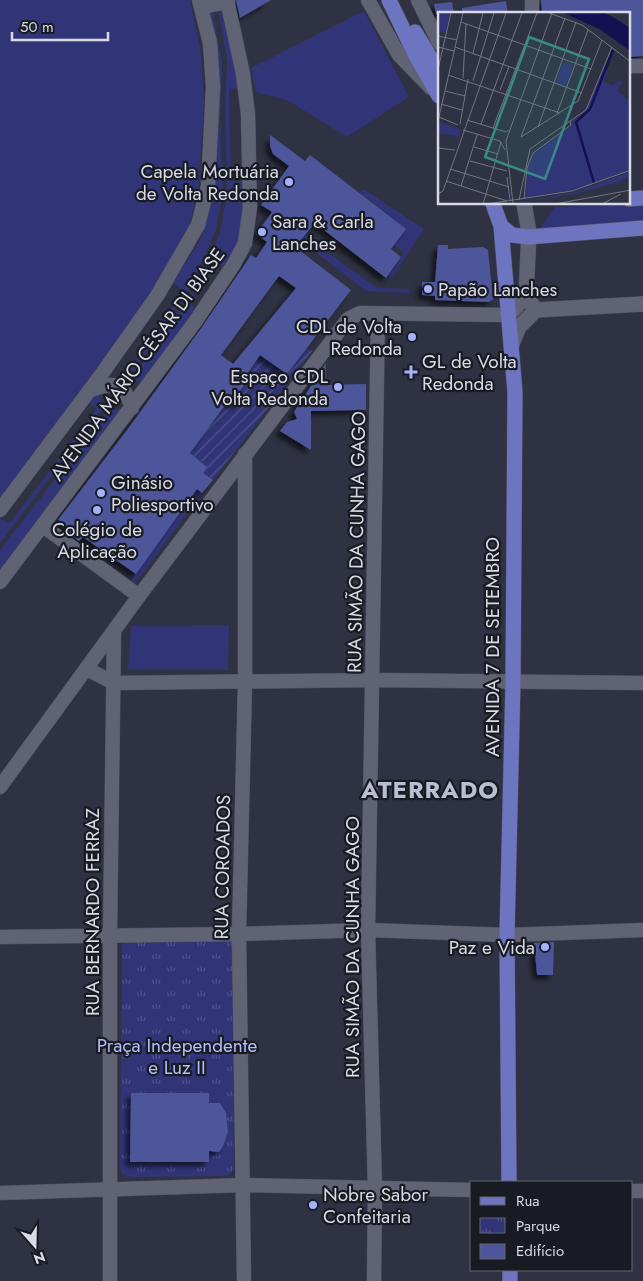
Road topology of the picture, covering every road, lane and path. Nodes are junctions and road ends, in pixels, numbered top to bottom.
1 (368, 0) edge
2 (389, 0) edge
3 (399, 0) edge
4 (418, 0) edge
5 (227, 1) edge
6 (200, 3) edge
7 (438, 41) edge
8 (419, 51) junction
9 (630, 66) edge
10 (643, 66) edge
11 (438, 71) edge
12 (438, 94) edge
13 (438, 95) edge
14 (643, 198) edge
15 (630, 199) edge
16 (493, 205) edge
17 (524, 205) edge
18 (500, 226) junction
19 (643, 228) edge
20 (528, 237) junction
21 (526, 296) junction
22 (643, 304) edge
23 (536, 310) junction
24 (378, 314) junction
25 (508, 314) junction
26 (512, 344) junction
27 (91, 390) junction
28 (132, 408) junction
29 (245, 454) junction
30 (0, 510) edge
31 (43, 526) junction
32 (0, 582) edge
33 (139, 596) junction
34 (114, 633) junction
35 (87, 669) junction
36 (373, 680) junction
37 (513, 682) junction
38 (114, 683) junction
39 (245, 683) junction
40 (643, 683) edge
41 (0, 787) edge
42 (368, 930) junction
43 (643, 930) edge
44 (110, 934) junction
45 (239, 934) junction
46 (507, 935) junction
47 (0, 937) edge
48 (508, 1181) edge
49 (244, 1185) junction
50 (375, 1189) junction
51 (110, 1190) junction
52 (470, 1190) edge
53 (0, 1193) edge
54 (110, 1281) edge
55 (244, 1281) edge
56 (374, 1281) edge

1 - 13 street
2 - 8 main road
3 - 8 main road
4 - 7 street
5 - 6 street
5 - 28 street, AVENIDA MÁRIO CÉSAR DI BIASE
6 - 27 street, AVENIDA MÁRIO CÉSAR DI BIASE
8 - 11 main road
8 - 12 main road
9 - 10 street
14 - 15 main road
16 - 18 main road, AVENIDA 7 DE SETEMBRO
17 - 20 street
18 - 20 main road
18 - 25 main road, AVENIDA 7 DE SETEMBRO
19 - 20 main road
20 - 21 street
21 - 23 street
21 - 25 street
22 - 23 street
23 - 26 street
24 - 25 street
24 - 29 street
24 - 36 street, RUA SIMÃO DA CUNHA GAGO
25 - 26 main road, AVENIDA 7 DE SETEMBRO
26 - 37 main road, AVENIDA 7 DE SETEMBRO
27 - 28 street
27 - 30 street, AVENIDA MÁRIO CÉSAR DI BIASE
28 - 31 street, AVENIDA MÁRIO CÉSAR DI BIASE
29 - 33 street
29 - 39 street, RUA COROADOS
31 - 32 street, AVENIDA MÁRIO CÉSAR DI BIASE
31 - 33 street
33 - 34 street
34 - 35 street
34 - 38 street, RUA BERNARDO FERRAZ
35 - 38 street
35 - 41 street
36 - 37 street
36 - 39 street
36 - 42 street, RUA SIMÃO DA CUNHA GAGO
37 - 40 street
37 - 46 main road, AVENIDA 7 DE SETEMBRO
38 - 39 street
38 - 44 street, RUA BERNARDO FERRAZ
39 - 45 street, RUA COROADOS
42 - 45 street
42 - 46 street
42 - 50 street, RUA SIMÃO DA CUNHA GAGO
43 - 46 street
44 - 45 street
44 - 47 street
44 - 51 street, RUA BERNARDO FERRAZ
45 - 49 street, RUA COROADOS
46 - 48 main road, AVENIDA 7 DE SETEMBRO
49 - 50 street
49 - 51 street
49 - 55 street, RUA COROADOS
50 - 52 street
50 - 56 street, RUA SIMÃO DA CUNHA GAGO
51 - 53 street
51 - 54 street, RUA BERNARDO FERRAZ

